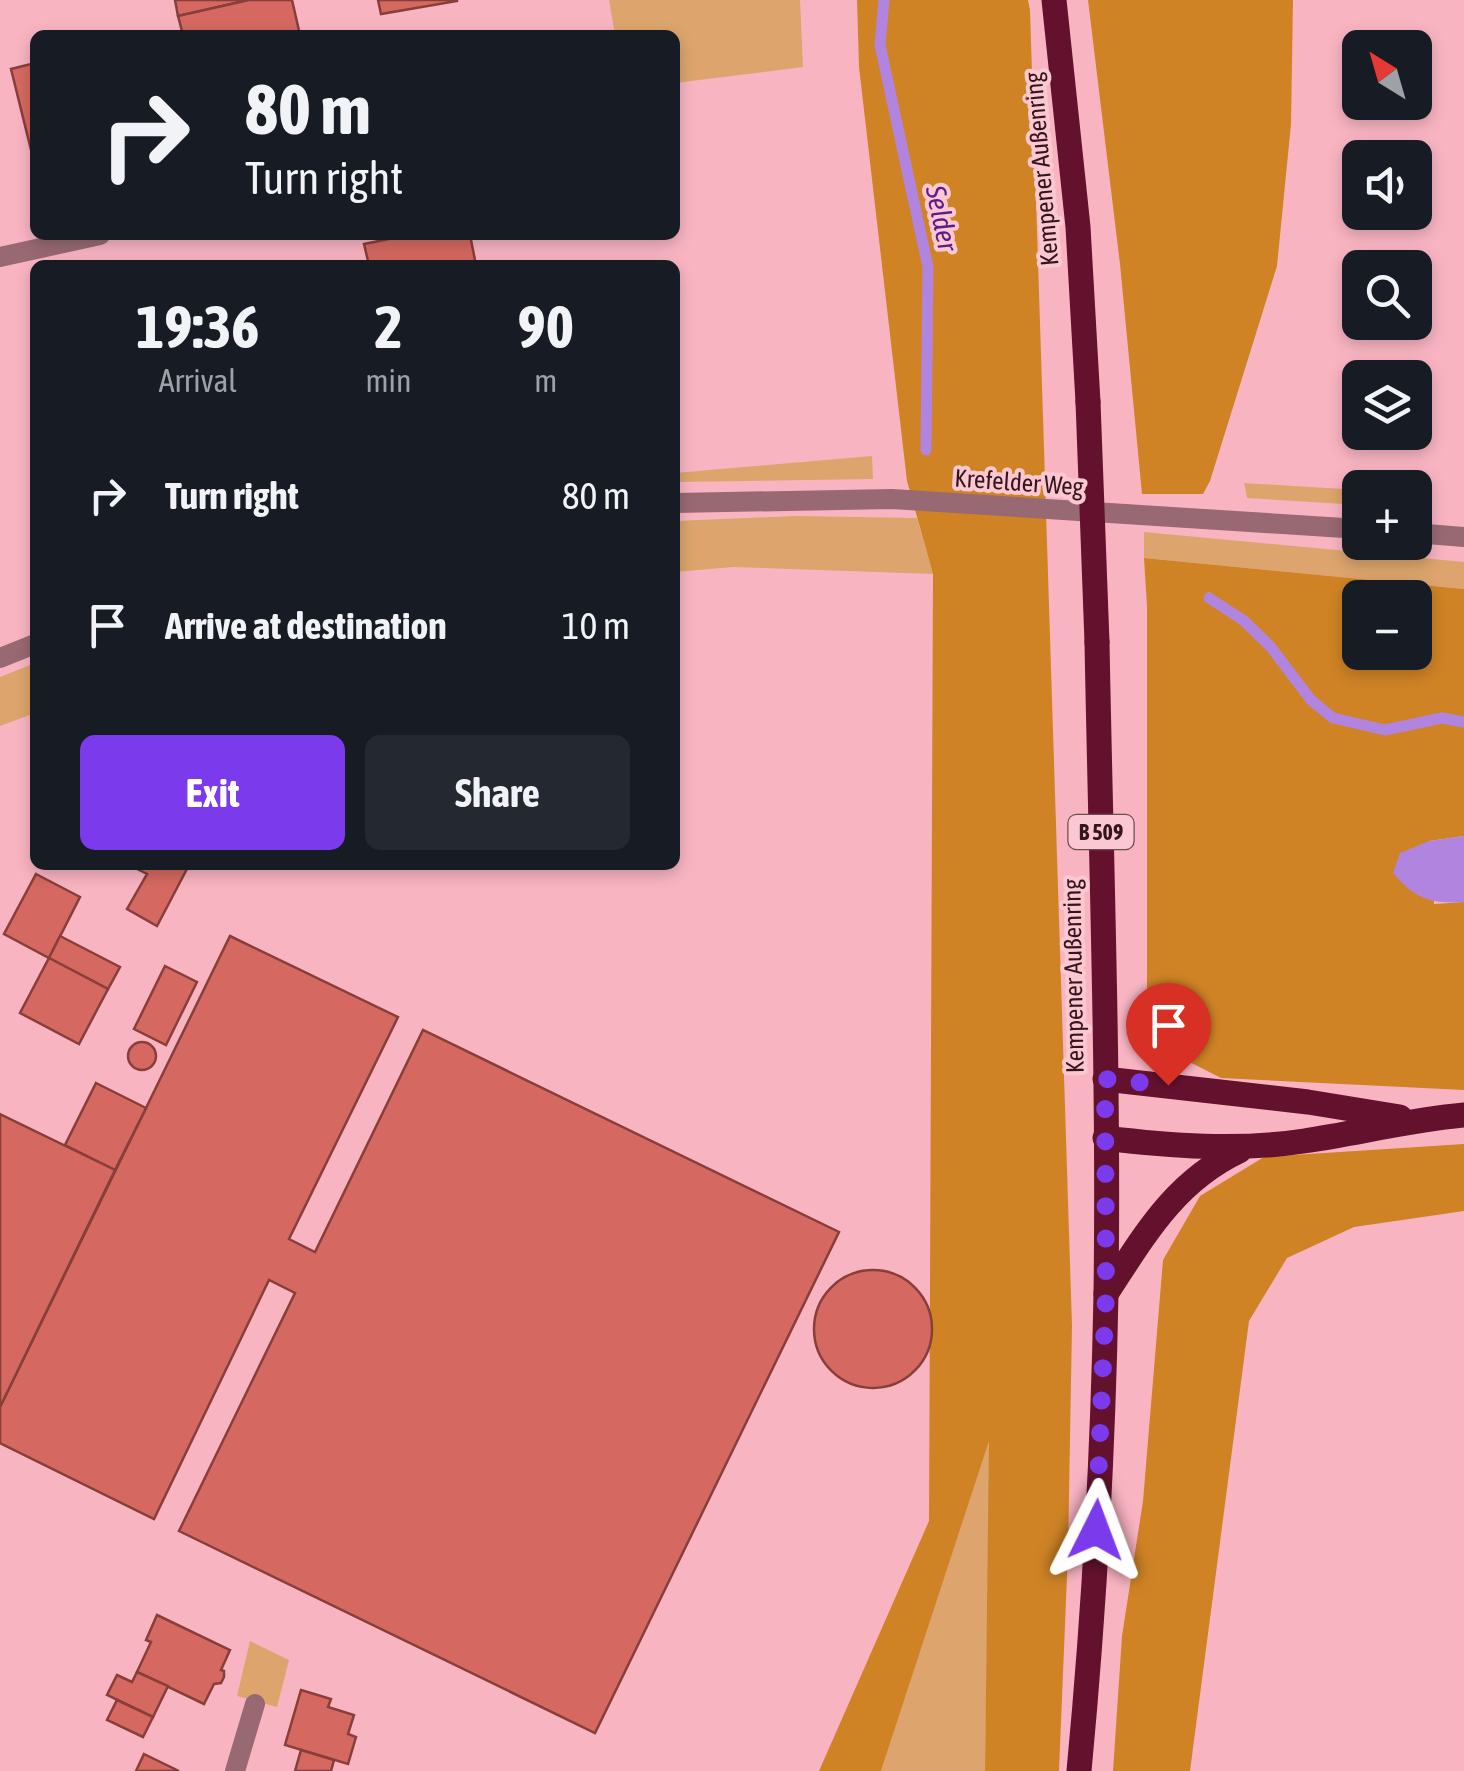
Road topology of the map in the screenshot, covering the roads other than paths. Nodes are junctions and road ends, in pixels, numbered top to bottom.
1 (1054, 0) edge
2 (77, 240) edge
3 (0, 257) edge
4 (680, 502) edge
5 (1342, 528) edge
6 (1432, 534) edge
7 (1464, 537) edge
8 (30, 646) edge
9 (0, 658) edge
10 (1105, 1079) junction
11 (1464, 1115) edge
12 (1415, 1120) junction
13 (1104, 1138) junction
14 (1251, 1145) junction
15 (1106, 1294) junction
16 (255, 1704) dead end
17 (235, 1771) edge
18 (1079, 1771) edge

1 - 10 main road, Kempener Außenring / B 509, bridge
2 - 3 street
4 - 5 street, Krefelder Weg
6 - 7 street
8 - 9 street
10 - 12 main road
10 - 13 main road, Kempener Außenring / B 509
11 - 12 main road
12 - 14 main road
13 - 14 main road
13 - 15 main road, Kempener Außenring / B 509
14 - 15 main road
15 - 18 main road, Kempener Außenring / B 509
16 - 17 street

